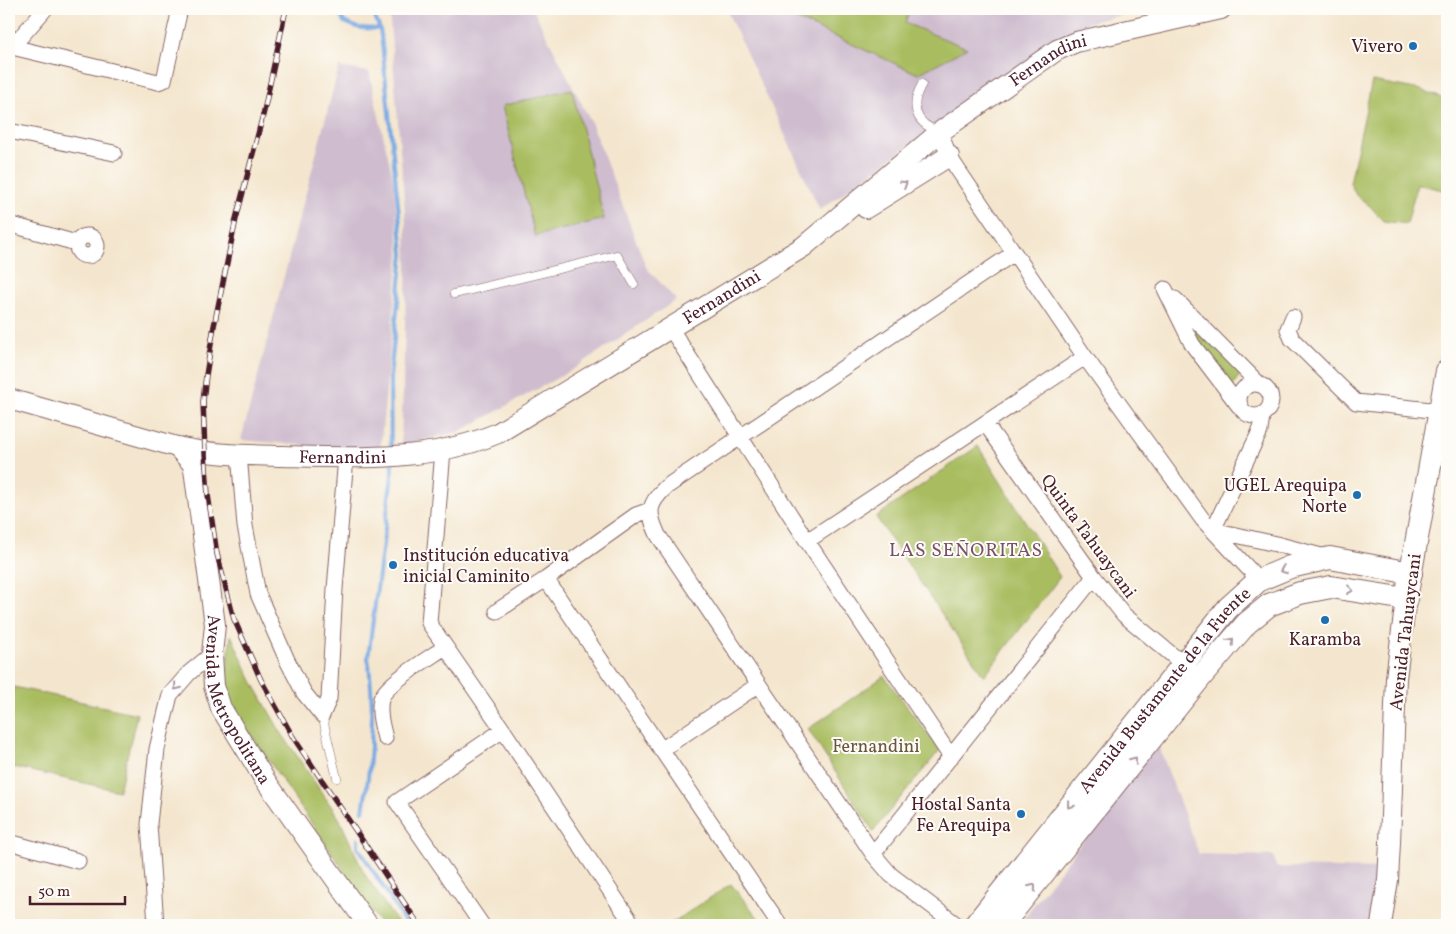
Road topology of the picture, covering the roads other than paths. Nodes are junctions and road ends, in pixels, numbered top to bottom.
1 (45, 9) edge
2 (180, 9) edge
3 (1221, 9) edge
4 (922, 84) dead end
5 (9, 131) edge
6 (940, 132) junction
7 (114, 153) dead end
8 (949, 156) junction
9 (9, 224) edge
10 (76, 244) dead end
11 (803, 247) junction
12 (1014, 253) junction
13 (634, 284) dead end
14 (454, 294) dead end
15 (1293, 317) dead end
16 (671, 329) junction
17 (1085, 357) junction
18 (1447, 371) edge
19 (1260, 385) junction
20 (9, 399) edge
21 (1239, 406) junction
22 (1440, 411) junction
23 (9, 412) edge
24 (1262, 415) junction
25 (985, 423) junction
26 (741, 437) junction
27 (177, 448) junction
28 (442, 450) junction
29 (239, 454) junction
30 (346, 457) junction
31 (650, 510) junction
32 (1212, 530) junction
33 (807, 541) junction
34 (1330, 558) junction
35 (1411, 573) junction
36 (1094, 577) junction
37 (546, 579) junction
38 (1259, 580) junction
39 (1406, 599) junction
40 (497, 612) dead end
41 (445, 647) junction
42 (212, 654) junction
43 (1182, 663) junction
44 (1200, 678) junction
45 (758, 684) junction
46 (322, 715) junction
47 (503, 730) junction
48 (385, 738) dead end
49 (661, 750) junction
50 (950, 757) junction
51 (337, 778) dead end
52 (9, 842) edge
53 (873, 854) junction
54 (78, 861) dead end
55 (156, 925) edge
56 (368, 925) edge
57 (482, 925) edge
58 (633, 925) edge
59 (780, 925) edge
60 (957, 925) edge
61 (975, 925) edge
62 (1002, 925) edge
63 (1381, 925) edge

1 - 2 street
3 - 6 street, Fernandini
4 - 6 lane
5 - 7 street
6 - 8 street
6 - 11 street, Fernandini
11 -> 8 street
8 - 12 street
9 - 10 street
11 - 16 street, Fernandini
12 - 17 street
12 - 26 street
13 - 14 lane
15 - 22 street
16 - 26 street
16 - 28 street, Fernandini
17 - 25 street
17 - 32 street
18 - 22 main road, Avenida Tahuaycani
19 - 21 street
19 - 21 street
19 - 24 street
20 - 27 street
21 - 24 street
22 - 35 main road, Avenida Tahuaycani
23 - 27 street
24 - 32 street
25 - 33 street
25 - 36 street, Quinta Tahuaycani
26 - 31 street
26 - 33 street
27 - 29 street, Fernandini
27 - 42 street, Avenida Metropolitana
28 - 30 street, Fernandini
28 - 41 street
29 - 30 street, Fernandini
29 - 46 street
30 - 46 street
31 - 37 street
31 - 45 street
32 - 34 street
32 - 38 street
33 - 50 street
34 - 35 main road, Avenida Bustamente de la Fuente
34 -> 38 main road, Avenida Bustamente de la Fuente
35 - 39 main road, Avenida Tahuaycani
36 - 43 street, Quinta Tahuaycani
36 - 50 street
37 - 40 street
37 - 49 street
38 - 43 main road, Avenida Bustamente de la Fuente
44 -> 39 main road, Avenida Bustamente de la Fuente
39 - 63 street, Avenida Tahuaycani
41 - 47 street
41 - 48 street
42 -> 55 street
42 - 56 street, Avenida Metropolitana
43 - 44 street, Quinta Tahuaycani
43 -> 61 main road, Avenida Bustamente de la Fuente
62 -> 44 main road, Avenida Bustamente de la Fuente
45 - 49 street
45 - 53 street
46 - 51 lane
47 - 57 street
47 - 58 street
49 - 59 street
50 - 53 street
52 - 54 street
53 - 60 street

